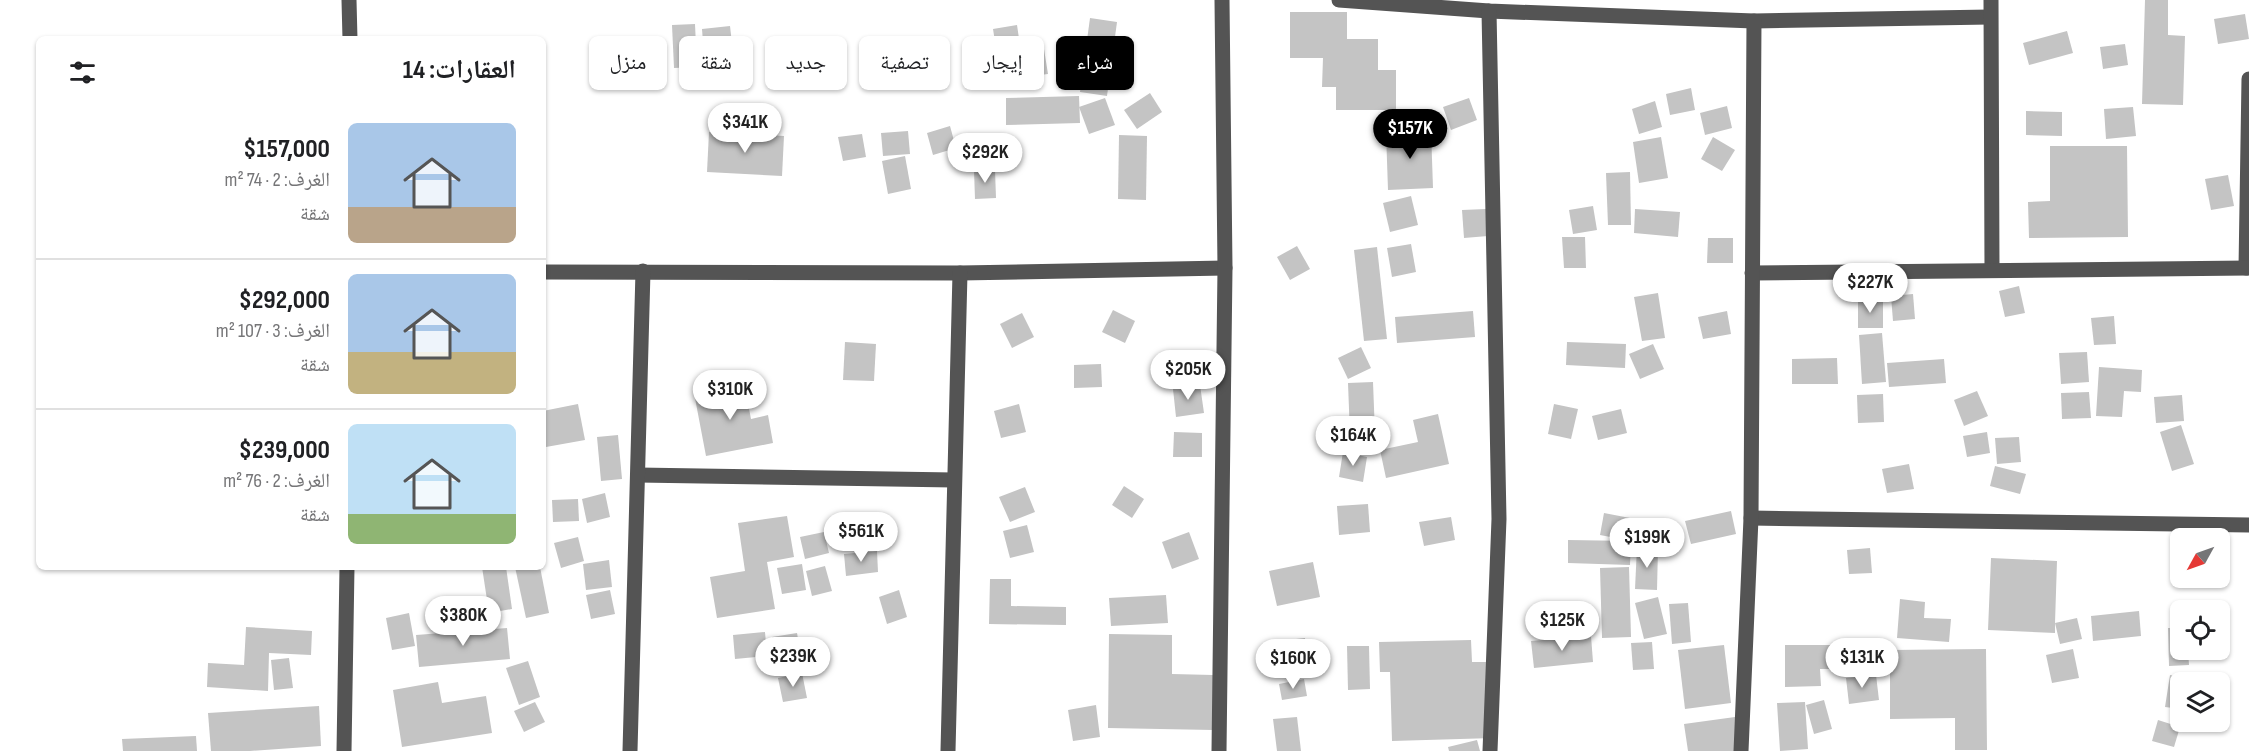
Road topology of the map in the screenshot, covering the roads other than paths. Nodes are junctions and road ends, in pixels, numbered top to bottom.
1 (349, 0) edge
2 (1222, 0) edge
3 (1339, 0) edge
4 (1991, 0) edge
5 (1489, 11) junction
6 (1990, 17) junction
7 (1754, 21) junction
8 (350, 36) edge
9 (2249, 78) edge
10 (1225, 268) junction
11 (2247, 268) edge
12 (1992, 270) junction
13 (546, 272) edge
14 (644, 272) junction
15 (960, 273) junction
16 (1752, 273) junction
17 (638, 475) junction
18 (954, 480) junction
19 (1751, 518) junction
20 (2249, 525) edge
21 (347, 570) edge
22 (344, 751) edge
23 (630, 751) edge
24 (948, 751) edge
25 (1219, 751) edge
26 (1490, 751) edge
27 (1741, 751) edge

1 - 8 street
2 - 10 street
3 - 5 street
4 - 6 street
5 - 7 street
5 - 26 street
6 - 7 street
6 - 12 street
7 - 16 street
9 - 11 street
10 - 15 street
10 - 25 street
11 - 12 street
12 - 16 street
13 - 14 street
14 - 15 street
14 - 17 street
15 - 18 street
16 - 19 street
17 - 18 street
17 - 23 street
18 - 24 street
19 - 20 street
19 - 27 street
21 - 22 street

